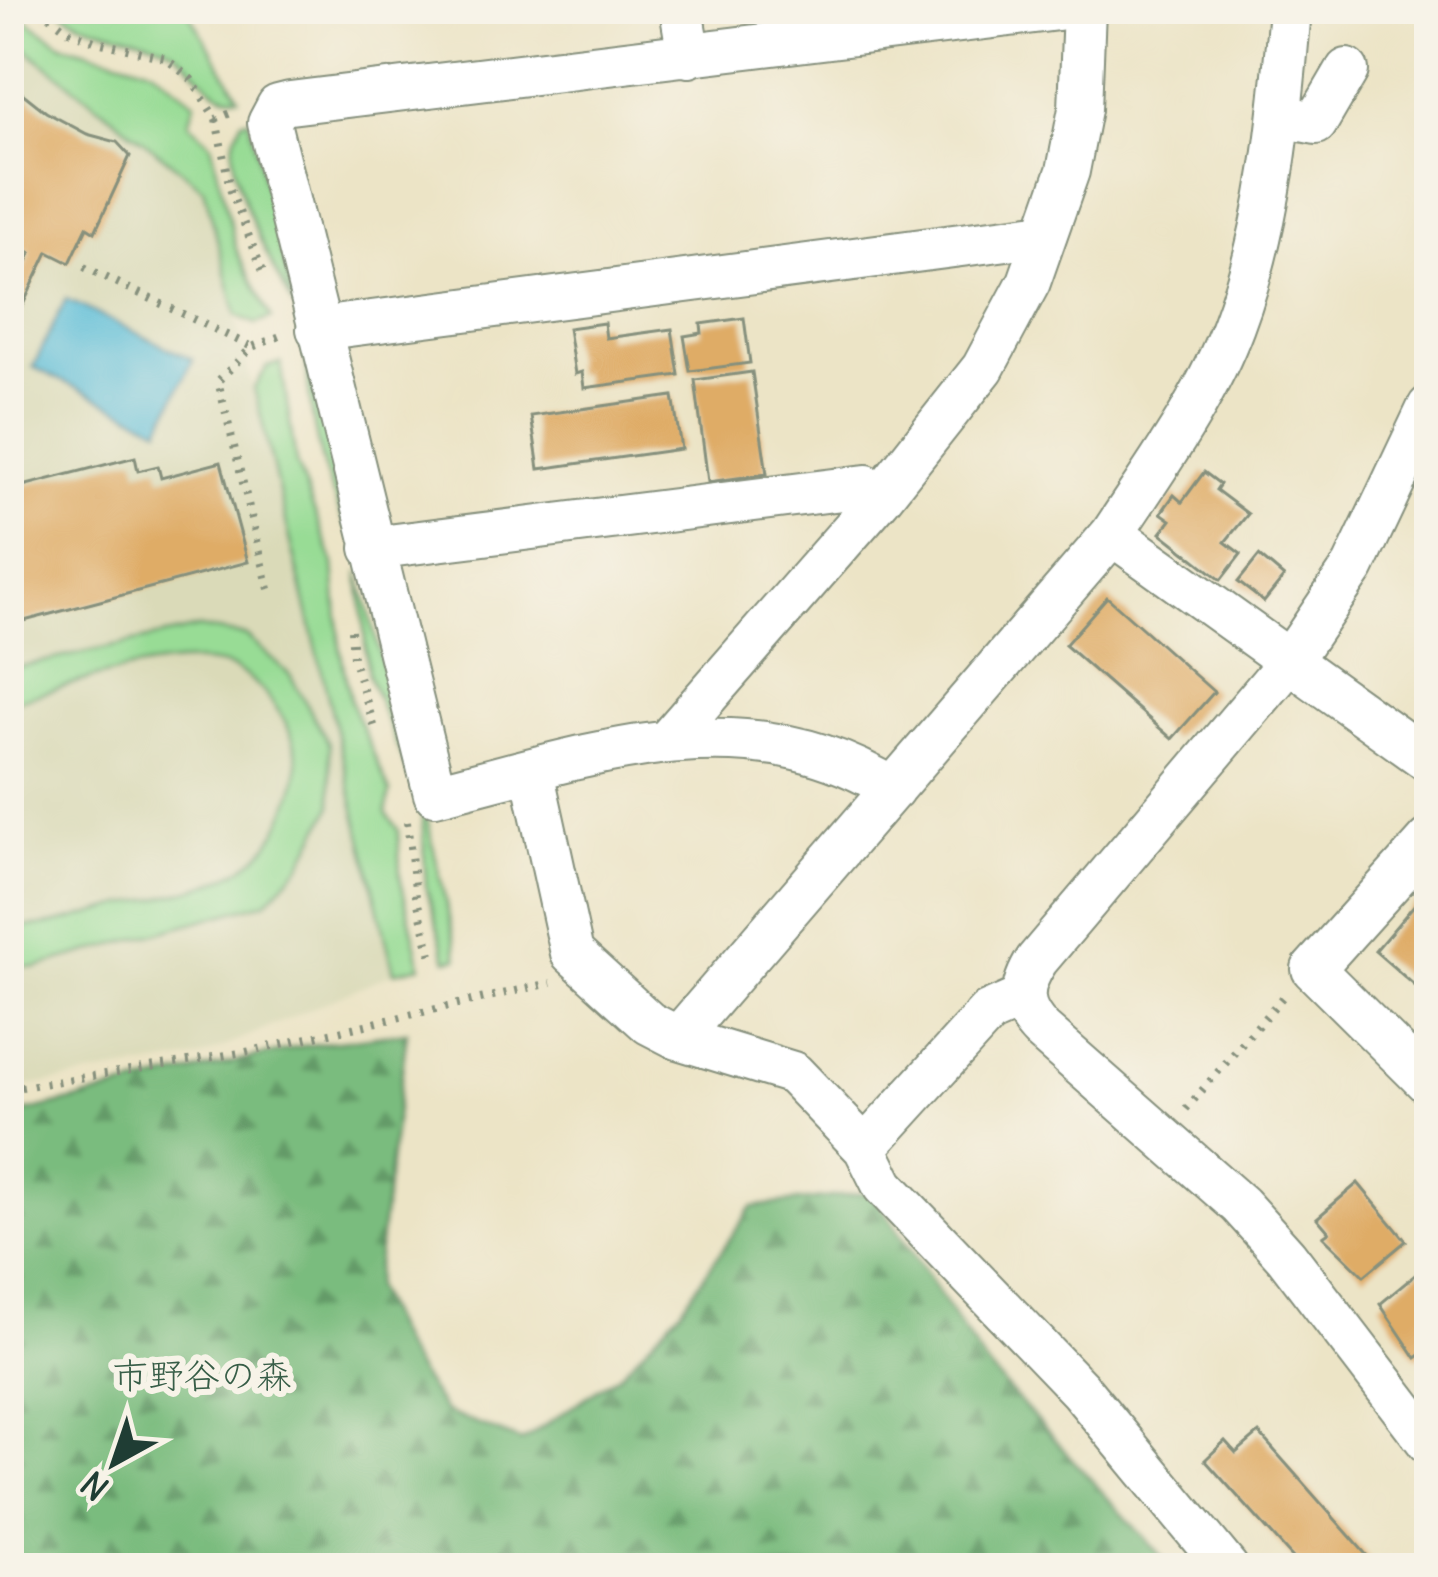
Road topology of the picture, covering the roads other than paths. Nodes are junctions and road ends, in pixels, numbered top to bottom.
1 (681, 9) edge
2 (1058, 9) edge
3 (1084, 9) edge
4 (1290, 9) edge
5 (689, 56) junction
6 (1347, 70) dead end
7 (1281, 116) junction
8 (1045, 234) junction
9 (295, 326) junction
10 (1429, 407) edge
11 (880, 497) junction
12 (1112, 534) junction
13 (372, 548) junction
14 (1289, 662) junction
15 (670, 738) junction
16 (1429, 761) edge
17 (532, 770) junction
18 (893, 789) junction
19 (1429, 840) edge
20 (1022, 998) junction
21 (678, 1038) junction
22 (1429, 1084) edge
23 (865, 1148) junction
24 (1429, 1442) edge
25 (1227, 1568) edge

1 - 5 street
2 - 5 street
3 - 8 street
4 - 7 street
5 - 9 street
6 - 7 street
7 - 12 street
8 - 9 street
8 - 11 street
9 - 13 street
10 - 14 street
11 - 13 street
11 - 15 street
12 - 14 street
12 - 18 street
13 - 17 street
14 - 16 street
14 - 20 street
15 - 17 street
15 - 18 street
17 - 21 street
18 - 21 street
19 - 22 street
20 - 23 street
20 - 24 street
21 - 23 street
23 - 25 street

